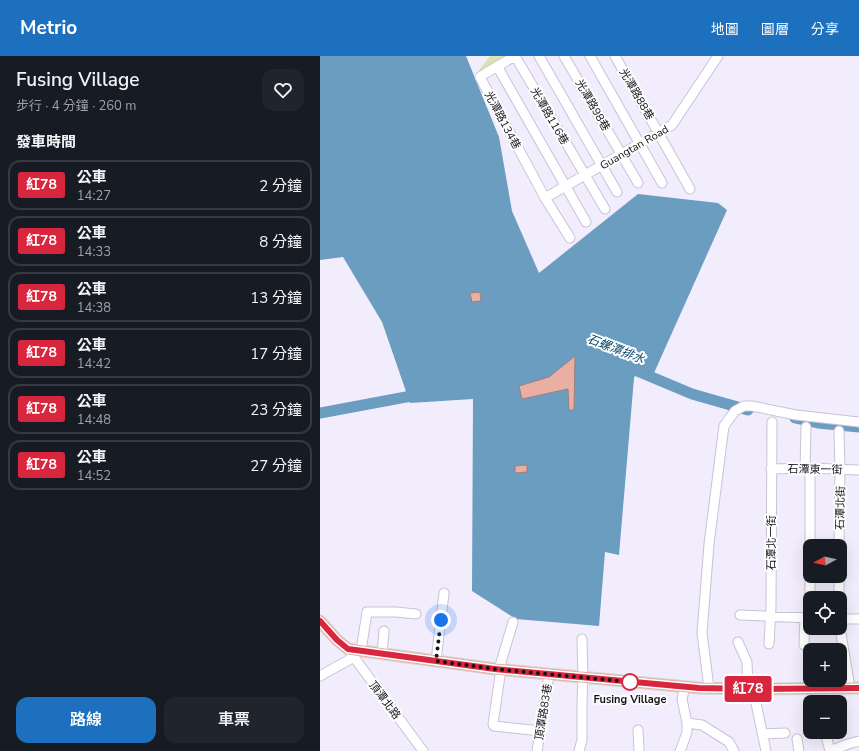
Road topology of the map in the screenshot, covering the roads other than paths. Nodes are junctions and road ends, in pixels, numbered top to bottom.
1 (515, 56) edge
2 (539, 56) edge
3 (564, 56) edge
4 (590, 56) edge
5 (615, 56) edge
6 (718, 56) edge
7 (497, 66) junction
8 (658, 133) junction
9 (640, 144) junction
10 (621, 154) junction
11 (602, 165) junction
12 (585, 175) junction
13 (638, 183) dead end
14 (662, 183) dead end
15 (566, 186) junction
16 (690, 189) dead end
17 (617, 192) dead end
18 (545, 198) junction
19 (605, 209) dead end
20 (586, 222) dead end
21 (570, 238) dead end
22 (772, 422) dead end
23 (859, 422) edge
24 (806, 427) dead end
25 (839, 431) dead end
26 (808, 468) junction
27 (772, 469) junction
28 (840, 469) junction
29 (859, 470) edge
30 (839, 539) edge
31 (808, 591) edge
32 (444, 593) dead end
33 (416, 614) dead end
34 (740, 615) dead end
35 (770, 616) junction
36 (803, 618) edge
37 (847, 619) edge
38 (859, 619) edge
39 (320, 621) edge
40 (513, 622) dead end
41 (384, 631) dead end
42 (842, 635) edge
43 (582, 639) dead end
44 (738, 642) dead end
45 (768, 644) dead end
46 (354, 653) junction
47 (382, 654) junction
48 (436, 661) junction
49 (500, 669) junction
50 (549, 674) junction
51 (320, 676) edge
52 (583, 677) junction
53 (685, 687) junction
54 (709, 688) junction
55 (854, 688) edge
56 (751, 689) junction
57 (687, 723) junction
58 (638, 730) dead end
59 (540, 731) junction
60 (785, 733) dead end
61 (762, 734) junction
62 (797, 739) dead end
63 (827, 739) edge
64 (859, 742) edge
65 (849, 747) edge
66 (423, 751) edge
67 (537, 751) edge
68 (579, 751) edge
69 (639, 751) edge
70 (680, 751) edge
71 (734, 751) edge
72 (766, 751) edge
73 (799, 751) edge
74 (830, 751) edge

1 - 7 street, 光潭路134巷
1 - 12 street, 光潭路116巷
2 - 11 street
3 - 10 street, 光潭路98巷
4 - 9 street
5 - 8 street, 光潭路88巷
6 - 8 street, Guangtan Road
7 - 15 street
7 - 18 street, 光潭路134巷
8 - 9 street, Guangtan Road
8 - 16 street, 光潭路88巷
9 - 10 street, Guangtan Road
9 - 14 street
10 - 11 street, Guangtan Road
10 - 13 street, 光潭路98巷
11 - 12 street, Guangtan Road
11 - 17 street
12 - 15 street, Guangtan Road
12 - 19 street, 光潭路116巷
15 - 18 street, Guangtan Road
15 - 20 street
18 - 21 street
22 - 27 street, 石潭北一街
23 - 54 street
24 - 26 street
25 - 28 street, 石潭北街
26 - 27 street, 石潭東一街
26 - 28 street, 石潭東一街
26 - 31 street
27 - 35 street, 石潭北一街
28 - 29 street, 石潭東一街
28 - 30 street, 石潭北街
32 - 48 street
33 - 46 street
34 - 35 street
35 - 36 street
35 - 45 street, 石潭北一街
37 - 38 street
39 - 46 main road
40 - 49 street
41 - 47 street
42 - 55 street
43 - 52 street
44 - 56 street
46 - 47 main road
46 - 51 street
46 - 66 street, 頂潭北路
47 - 48 main road
48 - 49 main road
49 - 50 main road
49 - 59 street
50 - 52 main road
50 - 59 street, 頂潭路83巷
52 - 53 main road
52 - 68 street
53 - 54 main road
53 - 57 street
54 - 56 main road
55 - 56 main road
56 - 61 street
57 - 70 street
57 - 71 street
58 - 69 street
59 - 67 street, 頂潭路83巷
60 - 61 street
61 - 72 street
62 - 73 street
63 - 74 street
64 - 65 street
65 - 74 street

